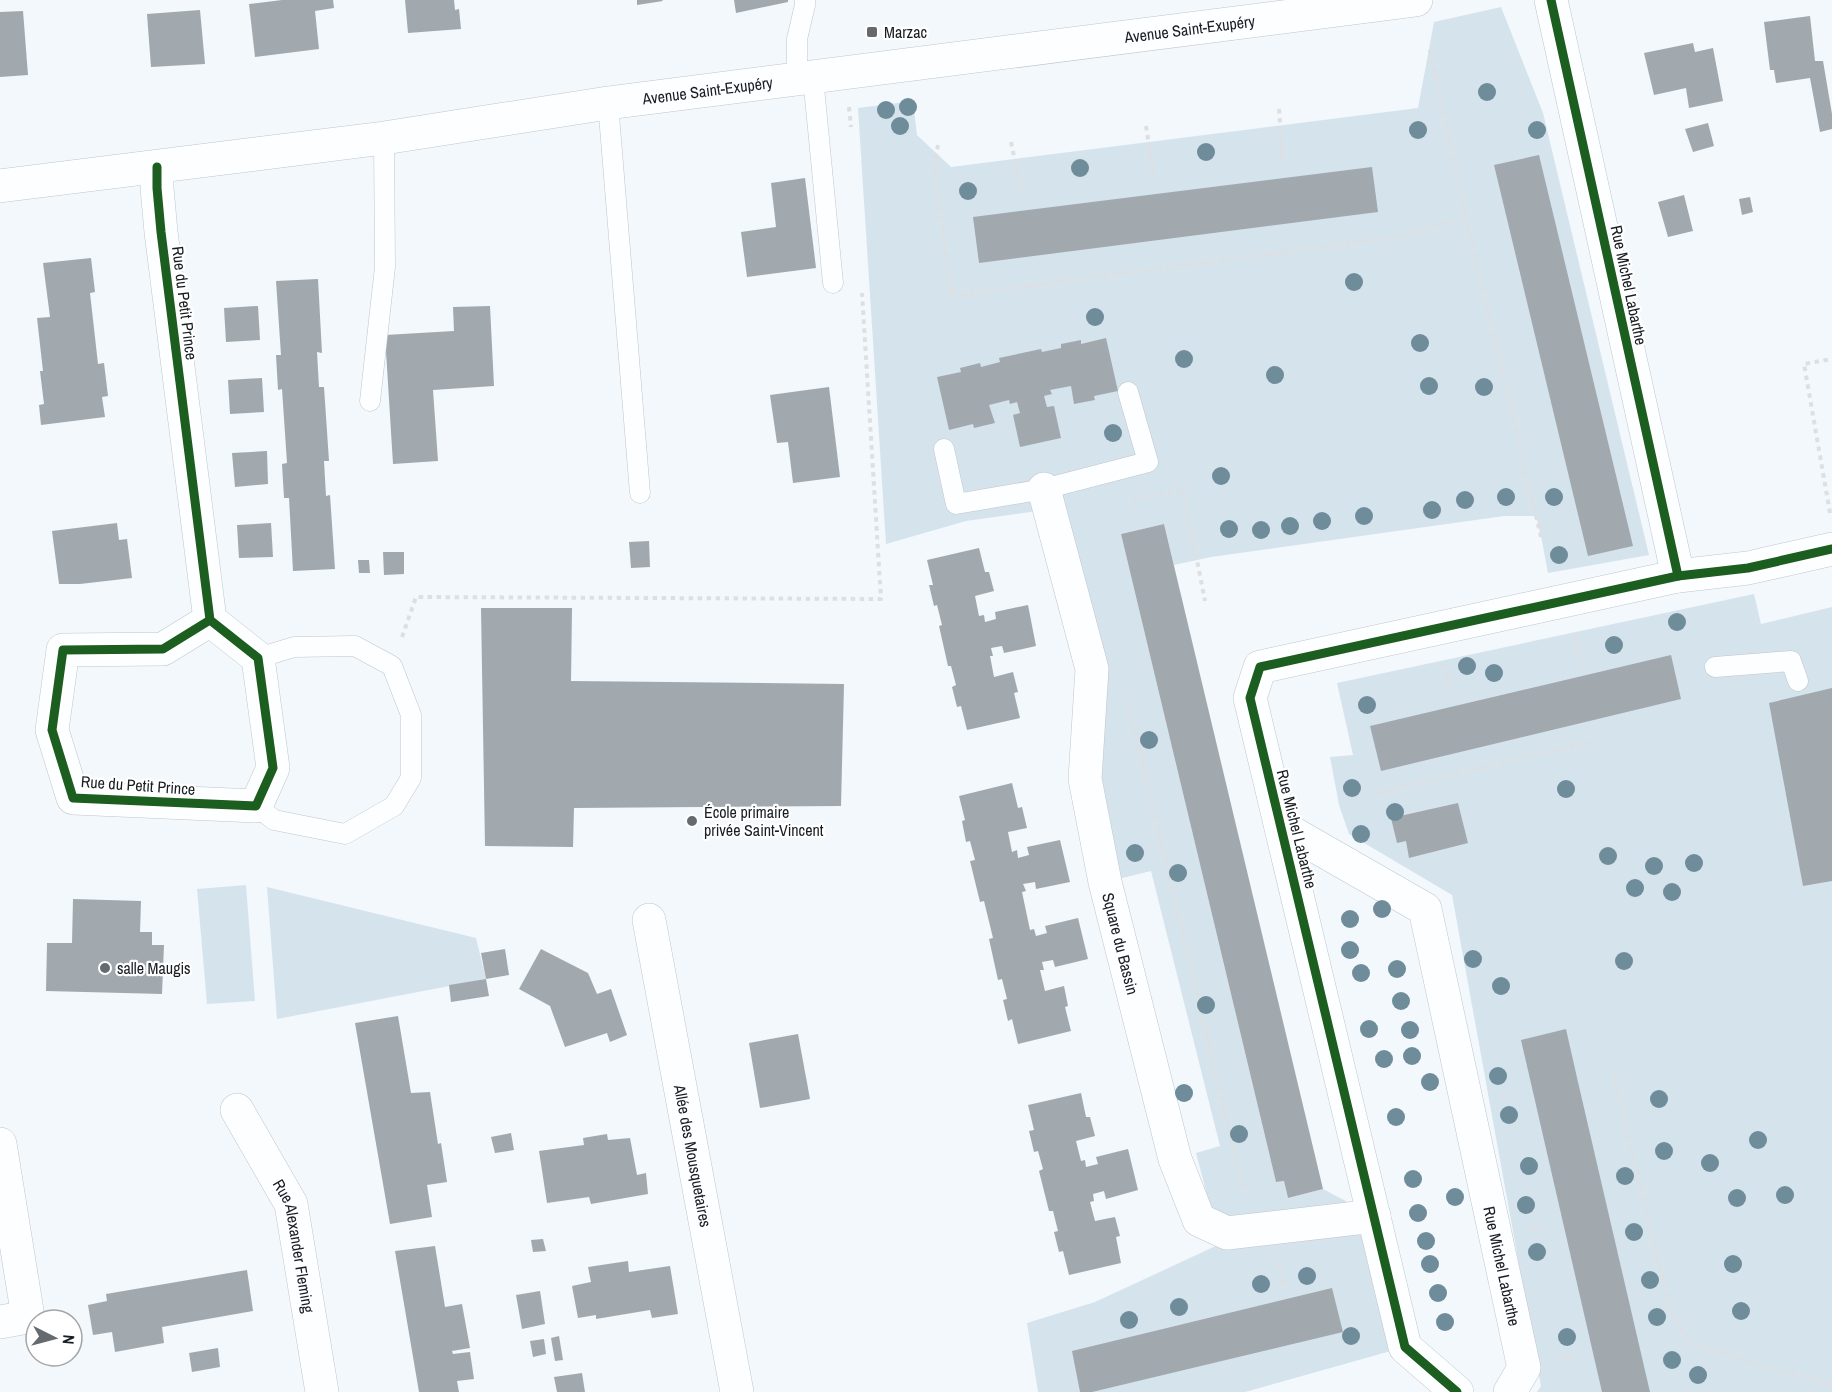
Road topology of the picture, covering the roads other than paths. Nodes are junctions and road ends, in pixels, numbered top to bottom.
1 (805, 0) edge
2 (1416, 0) edge
3 (1551, 0) edge
4 (805, 78) junction
5 (609, 103) junction
6 (384, 138) junction
7 (157, 167) junction
8 (0, 186) edge
9 (833, 283) dead end
10 (1128, 392) dead end
11 (370, 401) dead end
12 (944, 449) dead end
13 (1044, 489) junction
14 (640, 493) dead end
15 (1832, 549) edge
16 (1678, 576) junction
17 (210, 620) junction
18 (258, 658) junction
19 (1715, 667) dead end
20 (1798, 681) dead end
21 (256, 806) junction
22 (1282, 827) junction
23 (649, 920) dead end
24 (237, 1110) dead end
25 (0, 1144) edge
26 (1374, 1216) junction
27 (0, 1322) edge
28 (322, 1392) edge
29 (737, 1392) edge
30 (1457, 1392) edge
31 (1510, 1392) edge

1 - 4 lane
2 - 4 street, Avenue Saint-Exupéry
3 - 16 street, Rue Michel Labarthe
4 - 5 street, Avenue Saint-Exupéry
4 - 9 lane
5 - 6 street, Avenue Saint-Exupéry
5 - 14 lane
6 - 7 street, Avenue Saint-Exupéry
6 - 11 lane
7 - 8 street, Avenue Saint-Exupéry
7 - 17 street, Rue du Petit Prince
10 - 13 lane
12 - 13 lane
13 - 26 street, Square du Bassin
15 - 16 street, Rue Michel Labarthe
16 - 22 street, Rue Michel Labarthe
17 - 18 street
17 - 21 street, Rue du Petit Prince
18 - 21 street
18 - 21 lane
19 - 20 lane
22 - 26 street, Rue Michel Labarthe
22 - 31 street, Rue Michel Labarthe
23 - 29 street, Allée des Mousquetaires
24 - 28 street, Rue Alexander Fleming
25 - 27 street
26 - 30 street, Rue Michel Labarthe

